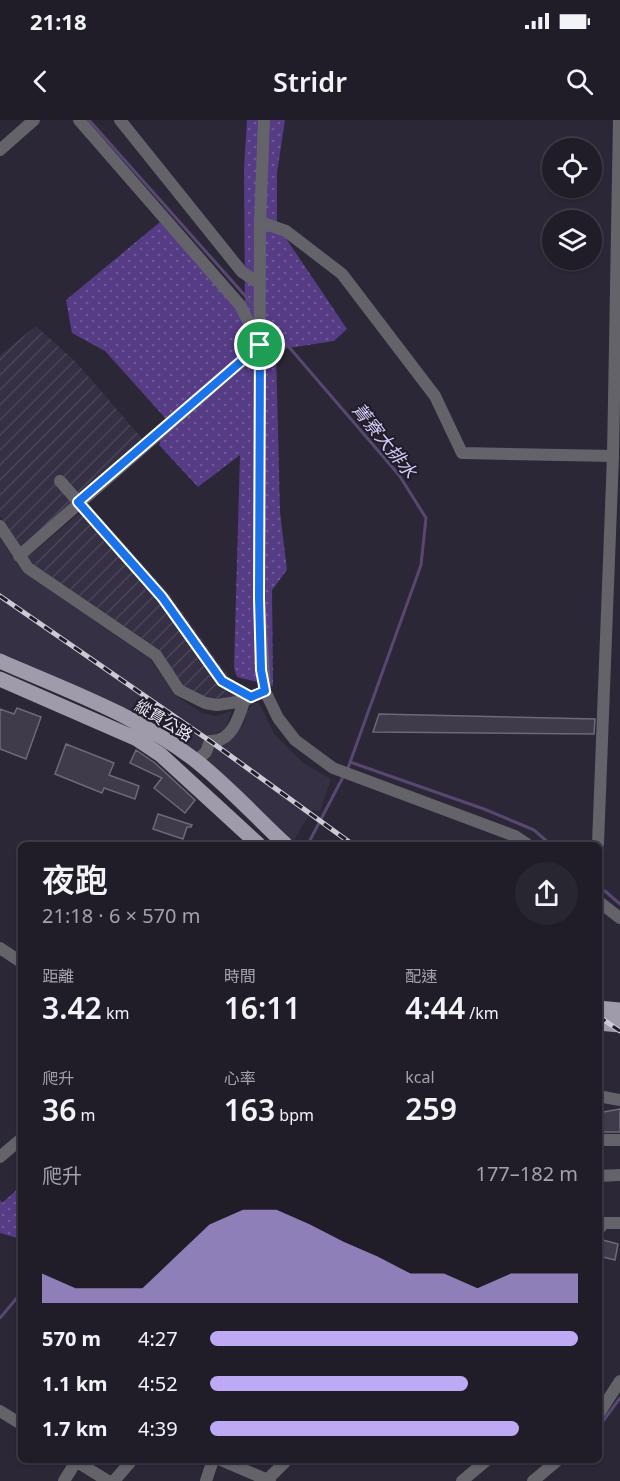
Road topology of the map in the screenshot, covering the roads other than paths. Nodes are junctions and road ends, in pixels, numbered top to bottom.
1 (34, 120) edge
2 (79, 120) edge
3 (120, 120) edge
4 (264, 120) edge
5 (619, 120) edge
6 (0, 150) edge
7 (260, 222) junction
8 (260, 288) junction
9 (260, 338) junction
10 (613, 456) junction
11 (60, 481) dead end
12 (78, 502) junction
13 (0, 526) edge
14 (19, 556) junction
15 (0, 661) edge
16 (0, 679) edge
17 (47, 690) junction
18 (265, 691) junction
19 (247, 699) junction
20 (196, 760) junction
21 (256, 842) edge
22 (283, 842) edge
23 (524, 842) edge
24 (598, 842) edge
25 (602, 904) edge
26 (620, 918) edge
27 (0, 948) edge
28 (18, 960) edge
29 (602, 1008) edge
30 (620, 1010) edge
31 (602, 1023) edge
32 (620, 1025) edge
33 (602, 1097) edge
34 (620, 1100) edge
35 (602, 1140) edge
36 (620, 1140) edge
37 (18, 1141) edge
38 (0, 1156) edge
39 (620, 1175) edge
40 (602, 1176) edge
41 (620, 1223) edge
42 (602, 1225) edge
43 (620, 1382) edge
44 (602, 1409) edge
45 (0, 1411) edge
46 (18, 1419) edge
47 (74, 1463) edge
48 (81, 1463) edge
49 (129, 1463) edge
50 (212, 1463) edge
51 (228, 1463) edge
52 (284, 1463) edge
53 (483, 1463) edge
54 (554, 1463) edge
55 (269, 1480) edge
56 (64, 1481) edge
57 (108, 1481) edge
58 (114, 1481) edge
59 (206, 1481) edge
60 (462, 1481) edge
61 (533, 1481) edge

1 - 6 street
2 - 9 street
3 - 8 street
4 - 7 street
5 - 10 street
7 - 8 street
7 - 10 street
8 - 9 street
9 - 12 street
9 - 18 street
10 - 24 street
11 - 12 street
12 - 14 street
12 - 19 street
13 - 14 street
14 - 19 street
15 - 17 main road, 縱貫公路
16 - 17 main road, 縱貫公路
17 - 20 main road, 縱貫公路
17 - 21 main road, 縱貫公路
18 - 19 street
18 - 23 street
19 - 20 street
20 - 22 main road, 縱貫公路
25 - 26 street
27 - 28 street
29 - 30 main road
31 - 32 main road
33 - 34 street
35 - 36 street
37 - 38 street
39 - 40 street
41 - 42 street
43 - 44 street
45 - 46 street
47 - 56 street
48 - 57 street
49 - 58 street
50 - 59 street
51 - 55 street
52 - 55 street
53 - 60 street
54 - 61 street

